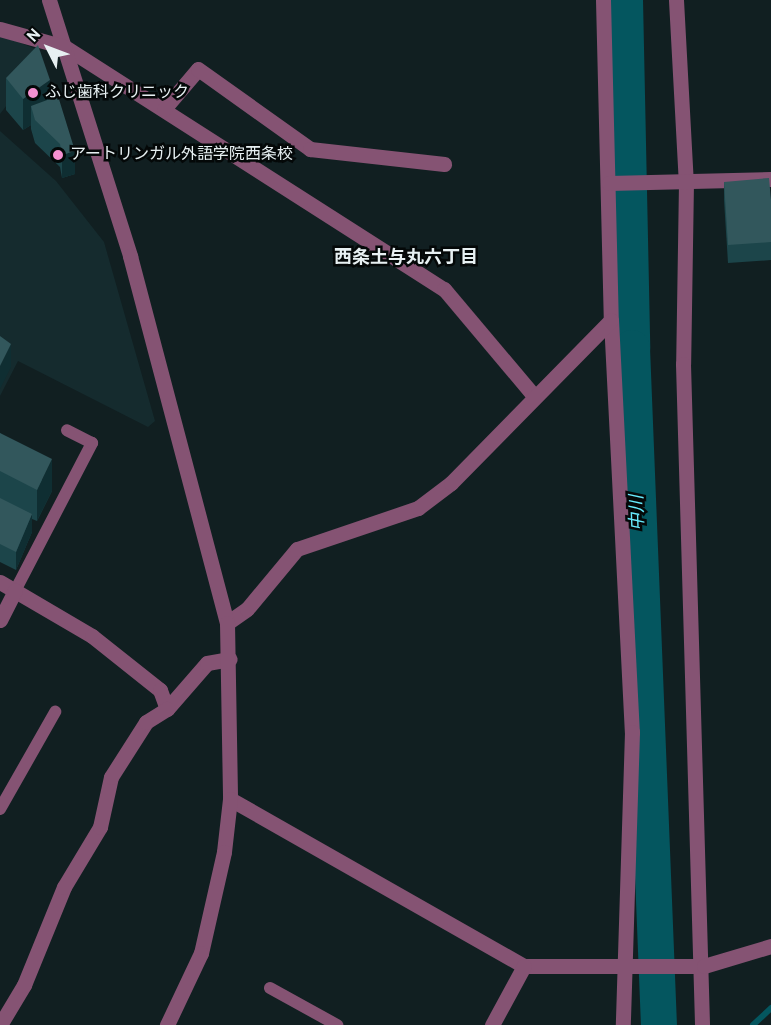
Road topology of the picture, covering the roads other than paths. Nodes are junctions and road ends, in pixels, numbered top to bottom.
1 (49, 0) edge
2 (603, 0) edge
3 (676, 0) edge
4 (0, 29) edge
5 (65, 47) junction
6 (164, 109) junction
7 (444, 164) dead end
8 (771, 179) edge
9 (680, 182) junction
10 (612, 183) junction
11 (611, 320) junction
12 (534, 396) junction
13 (67, 430) dead end
14 (0, 582) edge
15 (15, 591) junction
16 (0, 620) edge
17 (227, 623) junction
18 (230, 659) junction
19 (167, 710) junction
20 (55, 712) dead end
21 (230, 799) junction
22 (0, 809) edge
23 (771, 946) edge
24 (627, 965) junction
25 (524, 966) junction
26 (698, 966) junction
27 (270, 988) dead end
28 (0, 1025) edge
29 (167, 1025) edge
30 (337, 1025) edge
31 (492, 1025) edge
32 (622, 1025) edge
33 (702, 1025) edge

1 - 5 street
2 - 10 street
3 - 9 street
4 - 5 street
5 - 6 street
5 - 17 street
6 - 7 street
6 - 12 street
8 - 9 street
9 - 10 street
9 - 26 street
10 - 11 street
11 - 12 street
11 - 24 street
12 - 17 street
13 - 15 lane
14 - 15 street
15 - 16 street
15 - 19 street
17 - 18 street
18 - 19 street
18 - 21 street
19 - 28 street
20 - 22 lane
21 - 25 street
21 - 29 street
23 - 26 street
24 - 25 street
24 - 26 street
24 - 32 street
25 - 31 street
26 - 33 street
27 - 30 lane

